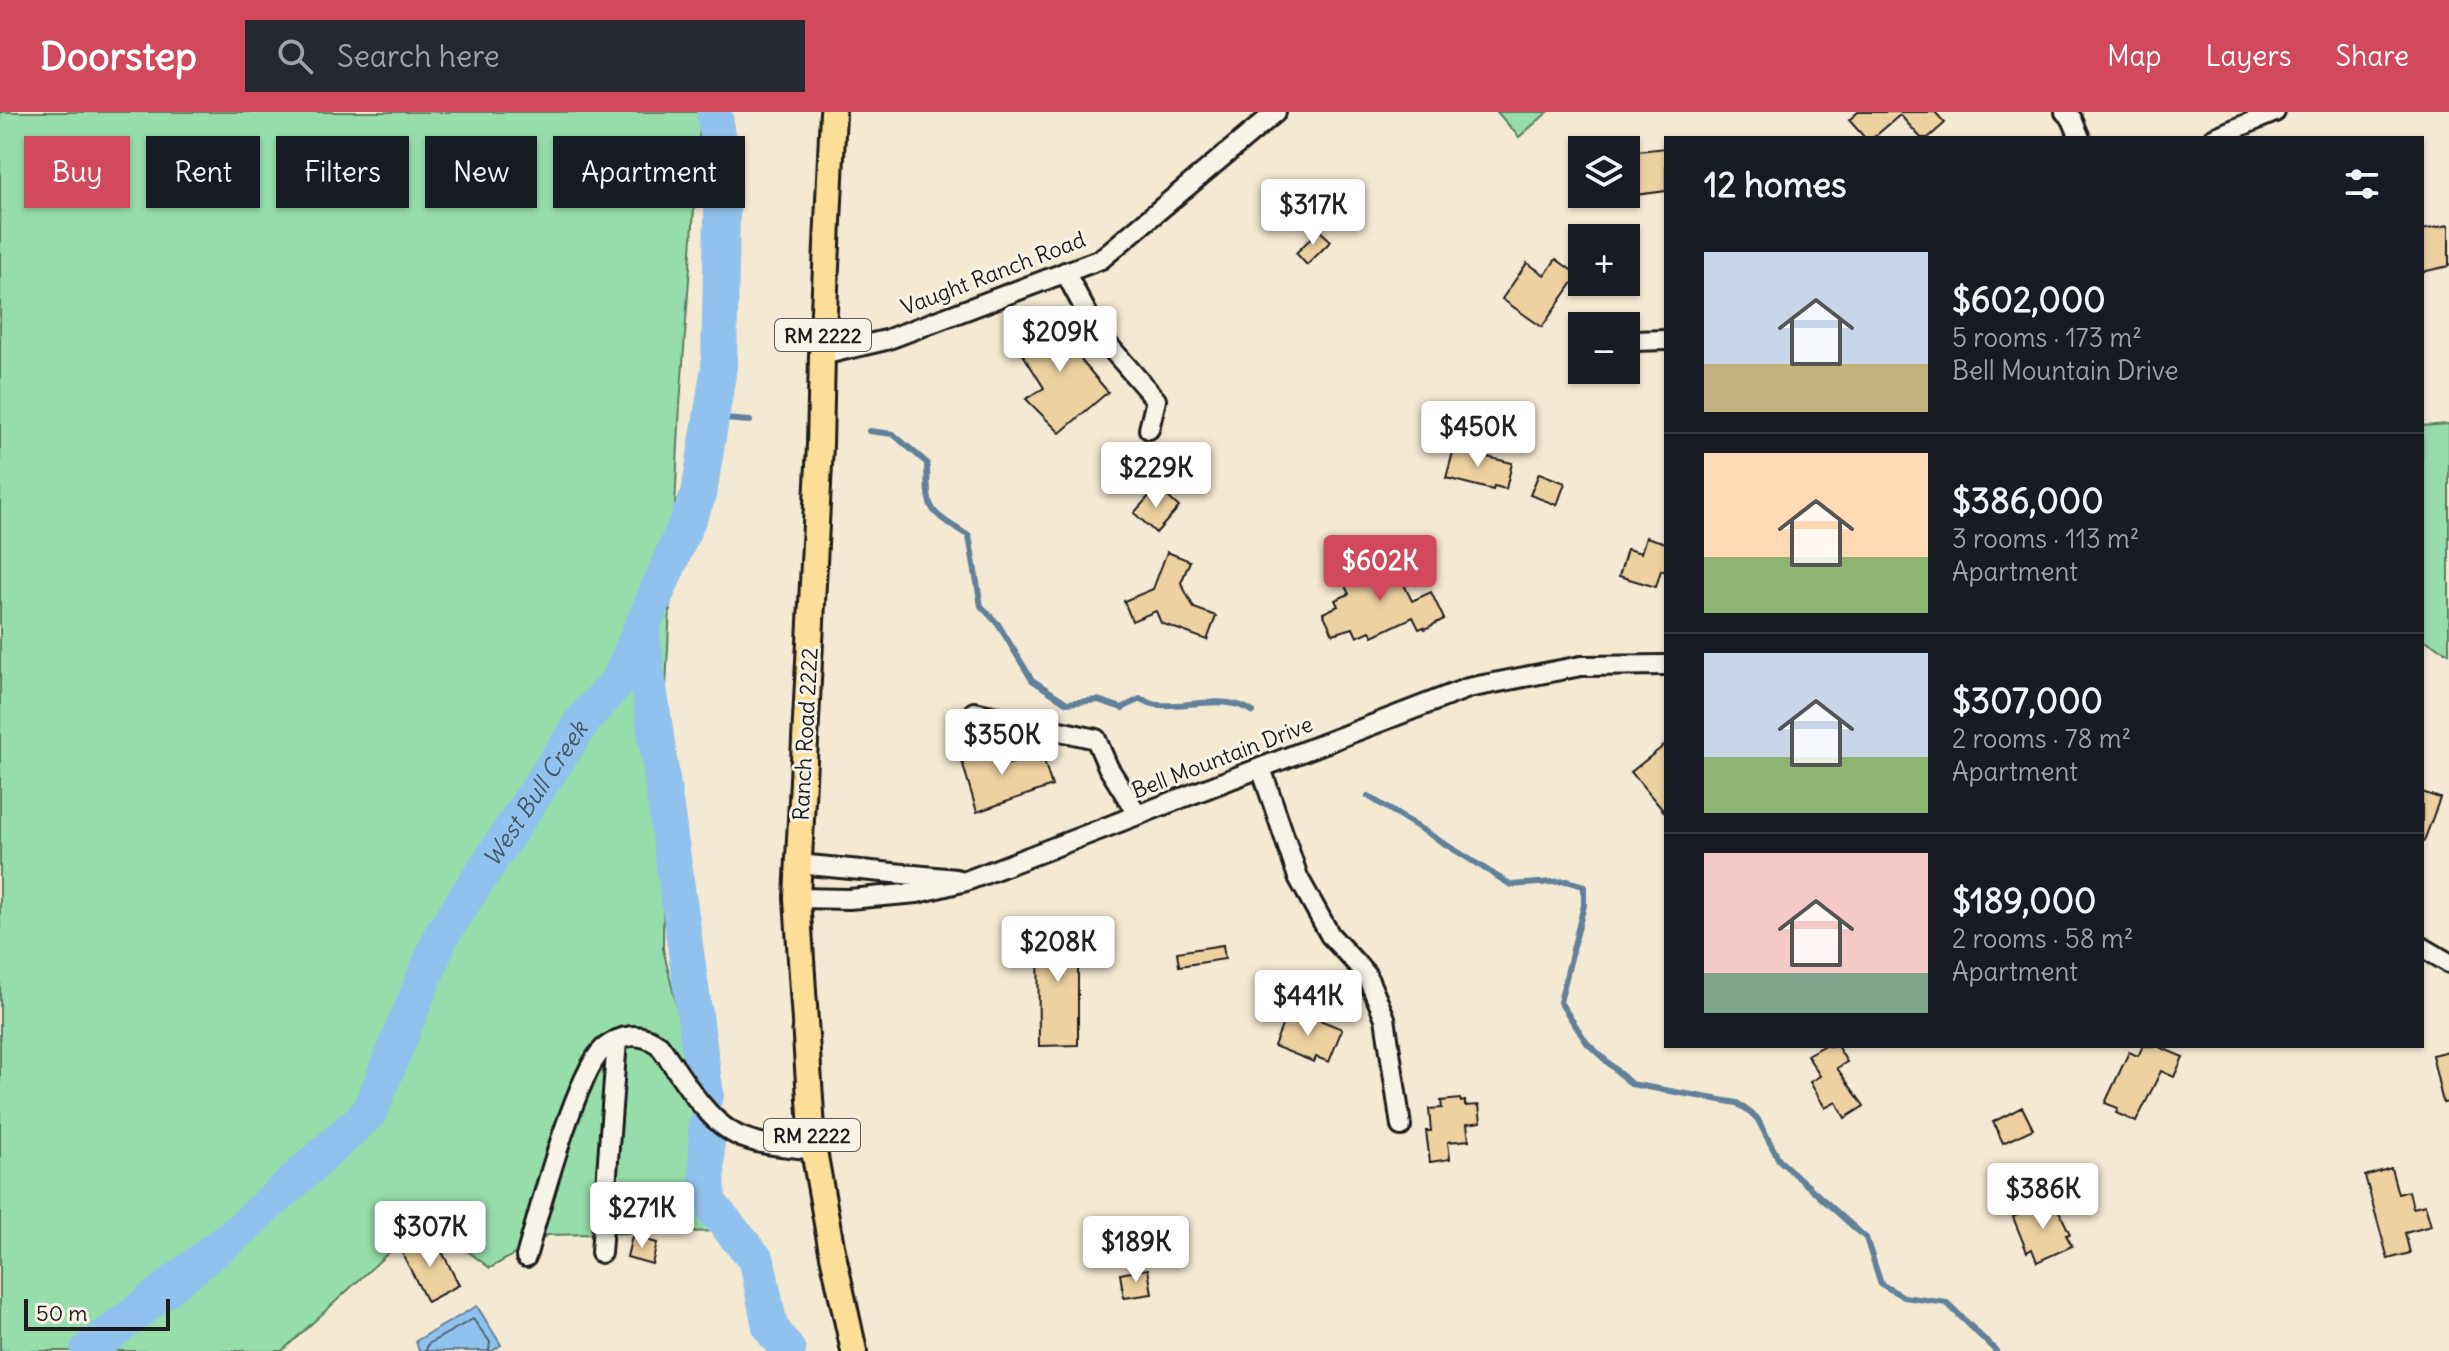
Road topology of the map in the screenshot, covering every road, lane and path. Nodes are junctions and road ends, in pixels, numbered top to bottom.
1 (833, 112) edge
2 (1276, 112) edge
3 (2065, 112) edge
4 (2275, 112) edge
5 (2079, 136) edge
6 (2218, 136) edge
7 (1065, 272) junction
8 (1664, 340) edge
9 (1640, 341) edge
10 (822, 355) junction
11 (1149, 429) dead end
12 (1664, 665) edge
13 (974, 712) dead end
14 (1261, 768) junction
15 (1138, 815) junction
16 (798, 864) junction
17 (966, 881) junction
18 (797, 898) junction
19 (2424, 948) edge
20 (2449, 963) edge
21 (617, 1040) junction
22 (1401, 1126) dead end
23 (814, 1150) junction
24 (601, 1253) dead end
25 (526, 1257) dead end
26 (854, 1351) edge

1 - 10 main road, Ranch Road 2222 / RM 2222
2 - 7 street, Vaught Ranch Road
3 - 5 street
4 - 6 street
7 - 10 street, Vaught Ranch Road
7 - 11 street
8 - 9 street
10 - 16 main road, Ranch Road 2222 / RM 2222
12 - 14 street, Bell Mountain Drive
13 - 15 street
14 - 15 street, Bell Mountain Drive
14 - 22 street
15 - 17 street, Bell Mountain Drive
16 - 17 street
16 - 18 main road, Ranch Road 2222 / RM 2222
17 - 18 street, Bell Mountain Drive
18 - 23 main road, Ranch Road 2222 / RM 2222
19 - 20 street
21 - 23 street
21 - 24 street
21 - 25 street
23 - 26 main road, Ranch Road 2222 / RM 2222

